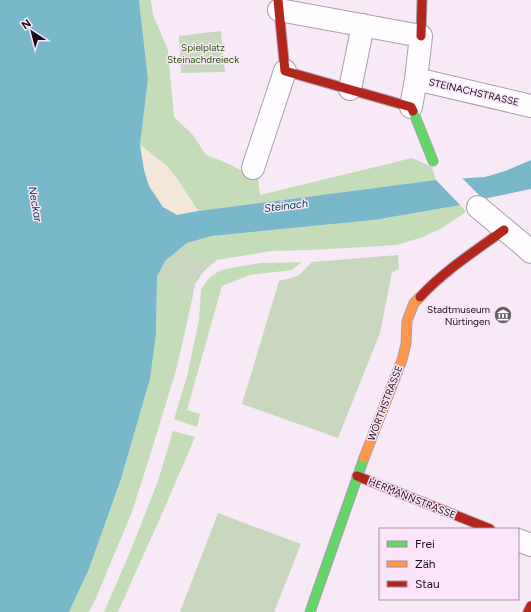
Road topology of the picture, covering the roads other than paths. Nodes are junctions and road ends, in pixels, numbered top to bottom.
1 (422, 0) edge
2 (279, 5) edge
3 (363, 25) junction
4 (421, 36) junction
5 (285, 72) junction
6 (416, 79) junction
7 (350, 90) junction
8 (531, 106) edge
9 (411, 107) junction
10 (433, 161) dead end
11 (253, 168) dead end
12 (478, 207) dead end
13 (504, 230) junction
14 (531, 252) edge
15 (357, 476) junction
16 (487, 528) edge
17 (519, 540) edge
18 (531, 546) edge
19 (531, 606) edge
20 (310, 612) edge
21 (528, 612) edge

1 - 4 street, STEINACHSTRASSE
2 - 3 street
2 - 5 street
3 - 4 street
3 - 7 street
4 - 6 street, STEINACHSTRASSE
5 - 7 street
5 - 11 street
6 - 8 street, STEINACHSTRASSE
6 - 9 street, STEINACHSTRASSE
7 - 9 street
9 - 10 street
12 - 13 street
13 - 14 street
13 - 15 street, WÖRTHSTRASSE
15 - 16 street, HERMANNSTRASSE
15 - 20 street, WÖRTHSTRASSE
17 - 18 street
19 - 21 street

